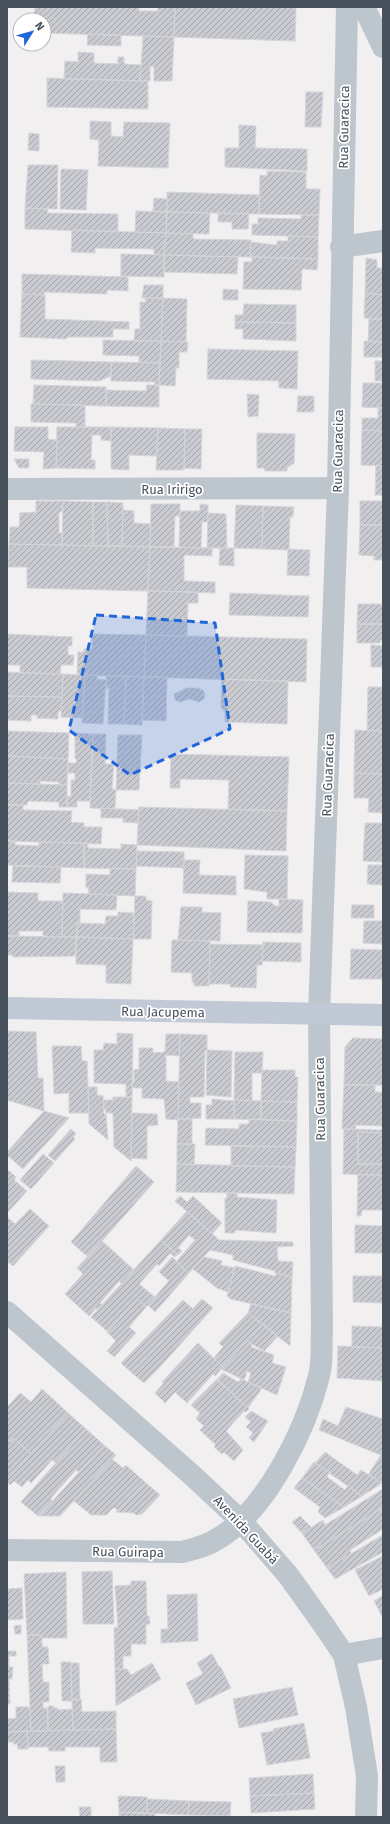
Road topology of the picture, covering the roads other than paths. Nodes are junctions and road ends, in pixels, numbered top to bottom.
1 (347, 7) edge
2 (364, 7) edge
3 (383, 47) edge
4 (383, 241) edge
5 (341, 246) junction
6 (338, 488) junction
7 (7, 489) edge
8 (7, 1008) edge
9 (319, 1015) junction
10 (383, 1015) edge
11 (7, 1312) edge
12 (240, 1521) junction
13 (7, 1550) edge
14 (383, 1648) edge
15 (344, 1655) junction
16 (366, 1817) edge

1 - 5 street, Rua Guaracica
2 - 3 street
4 - 5 street
5 - 6 street, Rua Guaracica
6 - 7 street, Rua Iririgo
6 - 9 street, Rua Guaracica
8 - 9 street, Rua Jacupema
9 - 10 street, Rua Jacupema
9 - 12 street, Rua Guaracica
11 - 12 street, Avenida Guabá
12 - 13 street, Rua Guirapa
12 - 15 street, Avenida Guabá
14 - 15 street
15 - 16 street, Avenida Guabá

